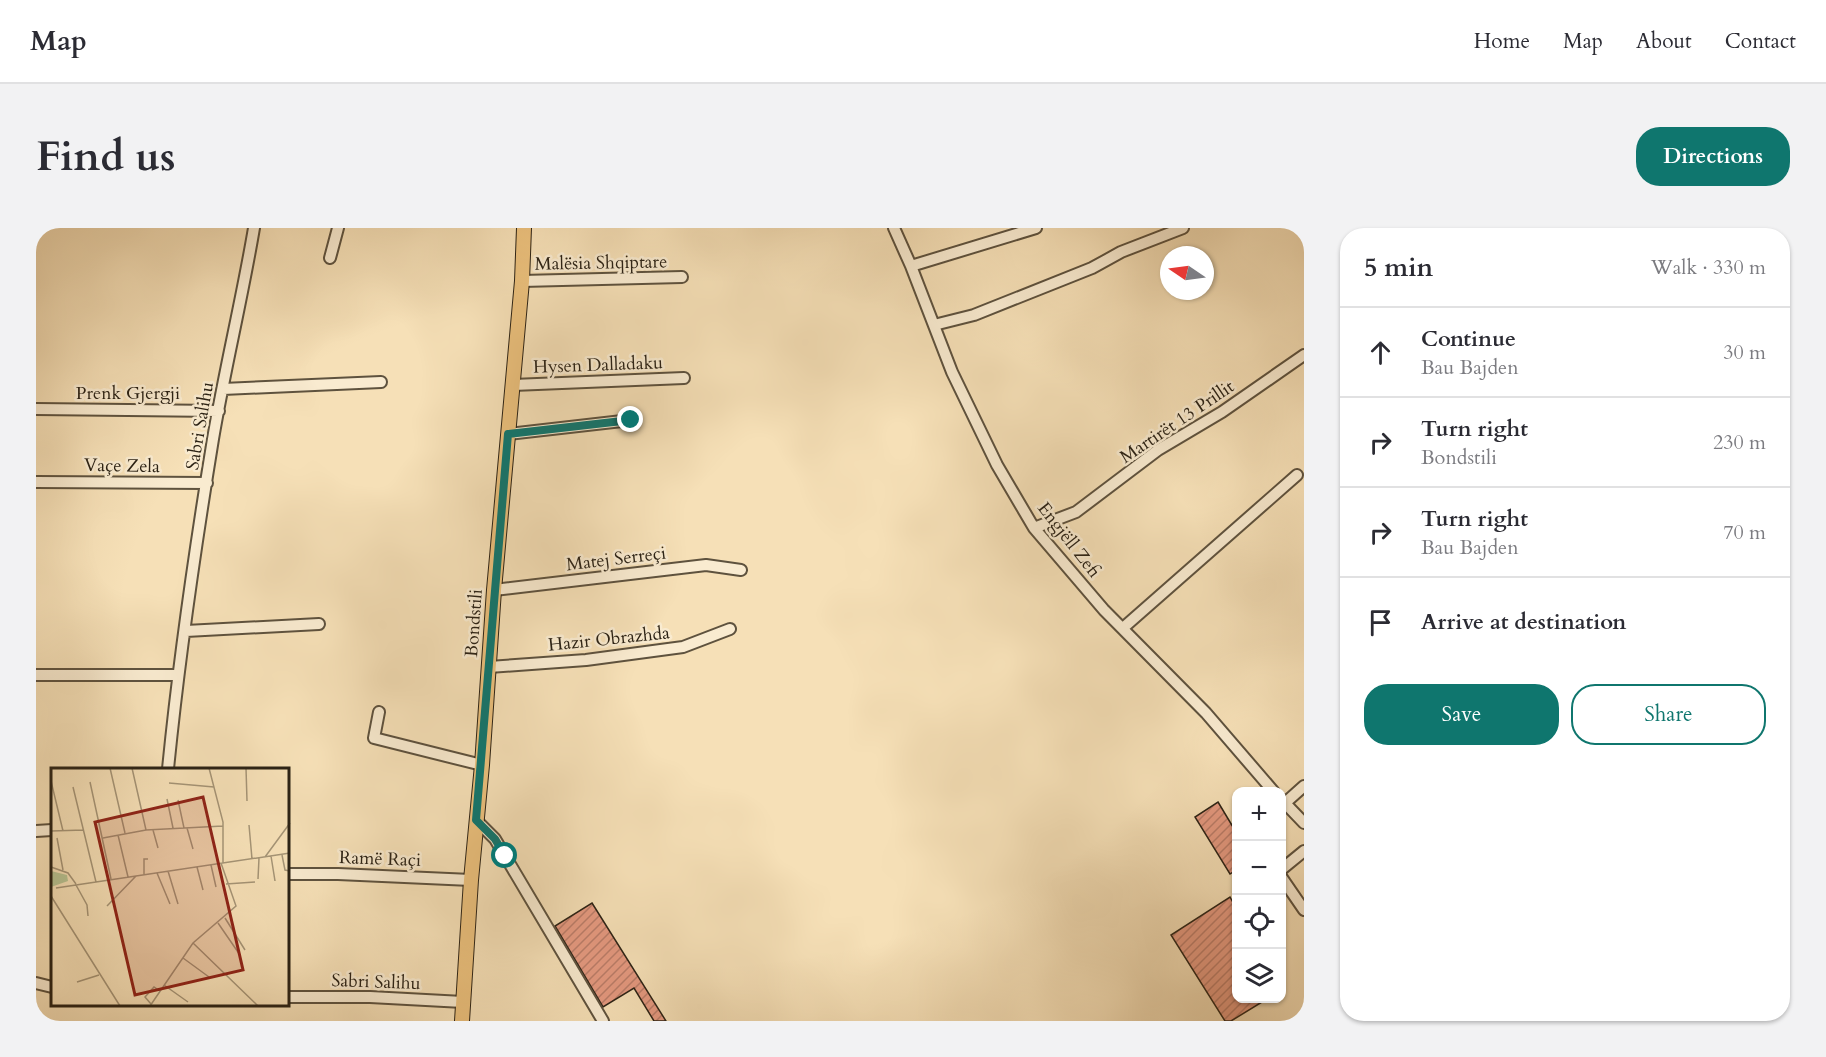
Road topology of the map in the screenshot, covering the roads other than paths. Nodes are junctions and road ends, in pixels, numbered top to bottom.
1 (254, 228) edge
2 (338, 228) edge
3 (524, 228) edge
4 (894, 228) edge
5 (1036, 228) edge
6 (1183, 228) edge
7 (330, 258) dead end
8 (911, 266) junction
9 (682, 278) dead end
10 (522, 281) junction
11 (934, 325) junction
12 (1304, 355) edge
13 (684, 378) dead end
14 (381, 382) dead end
15 (513, 385) junction
16 (223, 389) junction
17 (36, 409) edge
18 (219, 411) junction
19 (631, 420) dead end
20 (508, 434) junction
21 (1297, 475) dead end
22 (36, 482) edge
23 (207, 483) junction
24 (1034, 528) junction
25 (741, 570) dead end
26 (494, 590) junction
27 (320, 624) dead end
28 (1123, 628) junction
29 (730, 629) dead end
30 (186, 631) junction
31 (489, 667) junction
32 (36, 675) edge
33 (177, 675) junction
34 (379, 712) dead end
35 (482, 765) junction
36 (168, 768) edge
37 (1304, 786) edge
38 (1270, 787) edge
39 (1286, 800) edge
40 (1286, 805) edge
41 (476, 820) junction
42 (1304, 823) edge
43 (51, 830) edge
44 (36, 831) edge
45 (1304, 851) edge
46 (1286, 865) edge
47 (290, 874) edge
48 (471, 880) junction
49 (1286, 885) edge
50 (1304, 910) edge
51 (36, 983) edge
52 (51, 987) edge
53 (290, 997) edge
54 (463, 1002) junction
55 (462, 1021) edge
56 (603, 1021) edge

1 - 16 street, Sabri Salihu
2 - 7 street
3 - 10 main road, Bondstili
4 - 8 street, Engjëll Zefi
5 - 8 street
6 - 11 street
8 - 11 street, Engjëll Zefi
9 - 10 street, Malësia Shqiptare
10 - 15 main road, Bondstili
11 - 24 street, Engjëll Zefi
12 - 24 street, Martirët 13 Prillit
13 - 15 street, Hysen Dalladaku
14 - 16 street
15 - 20 main road, Bondstili
16 - 18 street, Sabri Salihu
17 - 18 street, Prenk Gjergji
18 - 23 street, Sabri Salihu
19 - 20 street
20 - 26 main road, Bondstili
21 - 28 street
22 - 23 street, Vaçe Zela
23 - 30 street, Sabri Salihu
24 - 28 street, Engjëll Zefi
25 - 26 street, Matej Serreçi
26 - 31 main road, Bondstili
27 - 30 street
28 - 38 street, Engjëll Zefi
29 - 31 street, Hazir Obrazhda
30 - 33 street, Sabri Salihu
31 - 35 main road, Bondstili
32 - 33 street
33 - 36 street, Sabri Salihu
34 - 35 street
35 - 41 main road, Bondstili
37 - 39 street
40 - 42 street
41 - 48 main road, Bondstili
41 - 56 street
43 - 44 street
45 - 46 street
47 - 48 street, Ramë Raçi
48 - 54 main road, Bondstili
49 - 50 street
51 - 52 street
53 - 54 street, Sabri Salihu
54 - 55 main road, Bondstili

